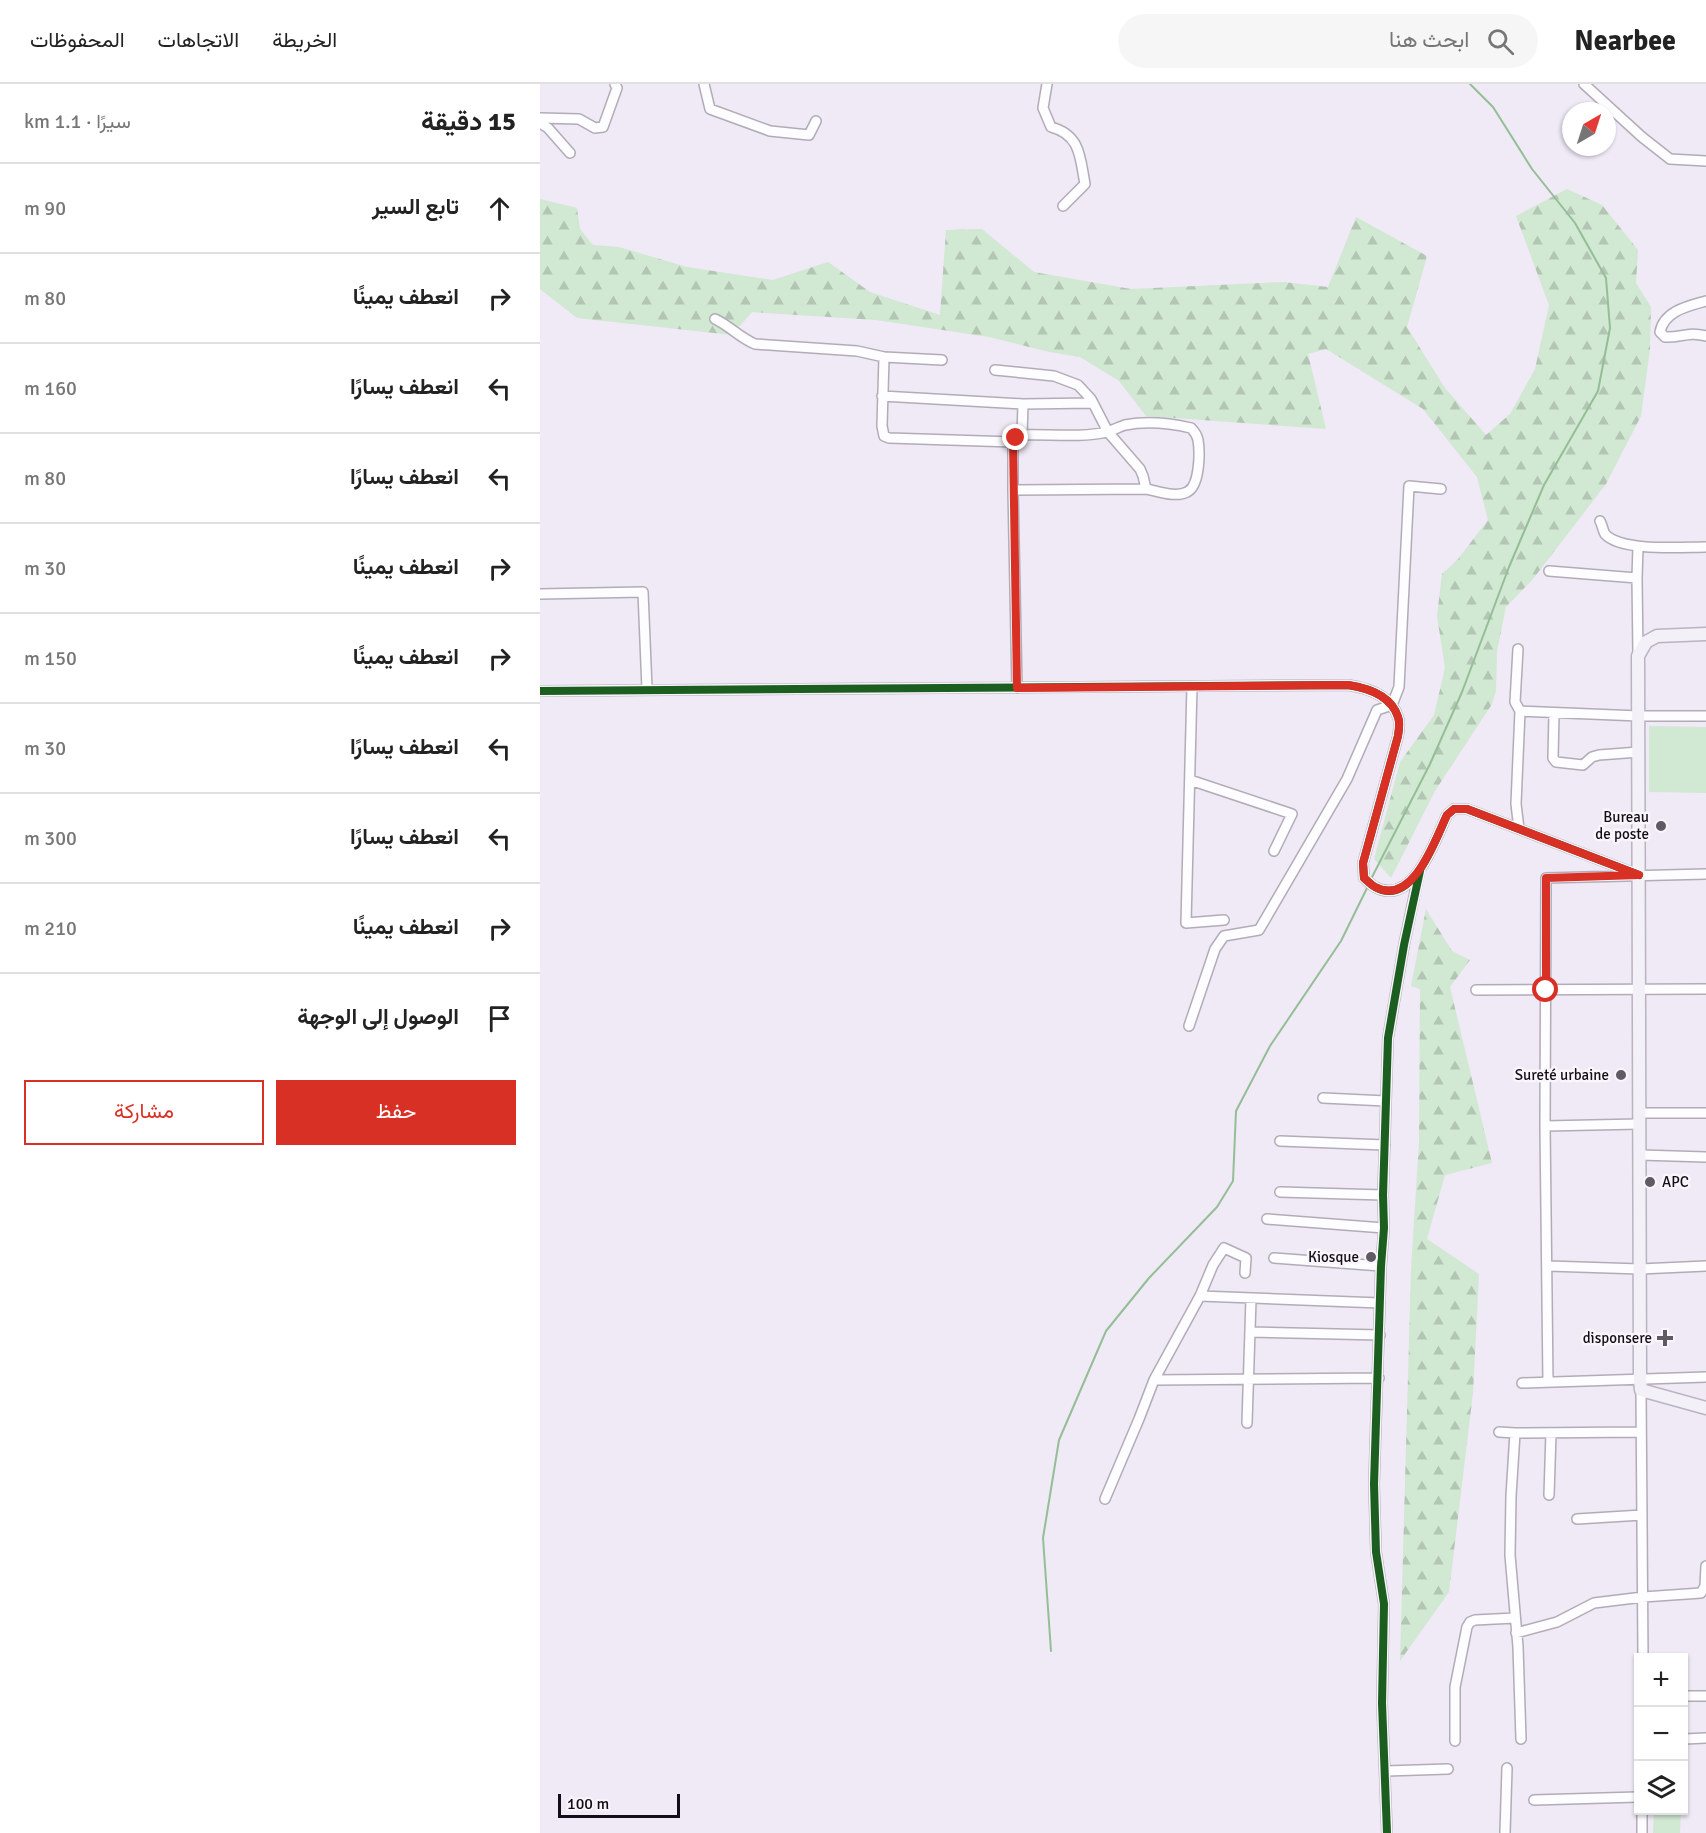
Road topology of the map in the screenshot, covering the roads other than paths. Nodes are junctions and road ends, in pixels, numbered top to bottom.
1 (615, 84) edge
2 (704, 84) edge
3 (1047, 84) edge
4 (1584, 84) edge
5 (540, 118) edge
6 (816, 121) dead end
7 (540, 123) edge
8 (570, 153) dead end
9 (1706, 161) edge
10 (1063, 206) dead end
11 (1706, 301) edge
12 (715, 319) dead end
13 (1706, 336) edge
14 (884, 357) junction
15 (942, 360) dead end
16 (995, 370) dead end
17 (882, 396) junction
18 (1093, 403) junction
19 (1023, 404) junction
20 (1108, 432) junction
21 (1022, 435) junction
22 (1013, 442) junction
23 (1146, 489) junction
24 (1441, 489) dead end
25 (1013, 490) junction
26 (1600, 520) dead end
27 (1638, 547) junction
28 (1706, 547) edge
29 (1550, 571) dead end
30 (1637, 578) junction
31 (540, 594) edge
32 (1706, 634) edge
33 (1518, 649) dead end
34 (1638, 656) junction
35 (1192, 686) junction
36 (1017, 688) junction
37 (647, 689) junction
38 (540, 691) edge
39 (1392, 705) junction
40 (1520, 711) junction
41 (1554, 712) junction
42 (1639, 716) junction
43 (1706, 716) edge
44 (1639, 752) junction
45 (1190, 780) junction
46 (1519, 829) junction
47 (1274, 851) dead end
48 (1420, 871) junction
49 (1706, 874) edge
50 (1639, 875) junction
51 (1224, 920) dead end
52 (1706, 989) edge
53 (1476, 990) dead end
54 (1546, 990) junction
55 (1639, 990) junction
56 (1189, 1026) dead end
57 (1323, 1098) dead end
58 (1386, 1101) junction
59 (1706, 1113) edge
60 (1639, 1118) junction
61 (1545, 1126) junction
62 (1280, 1141) dead end
63 (1385, 1145) junction
64 (1640, 1155) junction
65 (1706, 1157) edge
66 (1280, 1192) dead end
67 (1383, 1195) junction
68 (1267, 1219) dead end
69 (1384, 1228) junction
70 (1274, 1258) dead end
71 (1381, 1266) junction
72 (1548, 1266) junction
73 (1706, 1266) edge
74 (1640, 1269) junction
75 (1245, 1273) dead end
76 (1200, 1296) junction
77 (1251, 1299) junction
78 (1380, 1303) junction
79 (1250, 1332) junction
80 (1380, 1335) junction
81 (1706, 1377) edge
82 (1379, 1378) junction
83 (1248, 1379) junction
84 (1154, 1380) junction
85 (1548, 1382) junction
86 (1522, 1383) dead end
87 (1641, 1385) junction
88 (1706, 1408) edge
89 (1247, 1423) dead end
90 (1499, 1432) dead end
91 (1641, 1432) junction
92 (1515, 1433) junction
93 (1551, 1433) junction
94 (1549, 1495) dead end
95 (1105, 1498) dead end
96 (1642, 1515) junction
97 (1577, 1519) dead end
98 (1706, 1566) edge
99 (1643, 1597) junction
100 (1515, 1618) junction
101 (1516, 1633) junction
102 (1642, 1653) edge
103 (1688, 1696) edge
104 (1706, 1696) edge
105 (1706, 1738) edge
106 (1521, 1739) dead end
107 (1688, 1739) edge
108 (1455, 1741) dead end
109 (1507, 1768) dead end
110 (1448, 1769) dead end
111 (1386, 1771) junction
112 (1634, 1797) edge
113 (1534, 1800) dead end
114 (1642, 1815) edge
115 (1388, 1833) edge
116 (1505, 1833) edge
117 (1642, 1833) edge

1 - 5 street
2 - 6 street
3 - 10 street
4 - 9 street
7 - 8 street
11 - 13 street
12 - 14 street
14 - 15 street
14 - 17 street
16 - 18 street
17 - 19 street
17 - 22 street
18 - 19 street
18 - 20 street
19 - 21 street
20 - 21 street
20 - 23 street
20 - 23 street
21 - 22 street
22 - 25 street
23 - 25 street
24 - 39 street
25 - 36 street
26 - 27 street
27 - 28 street
27 - 30 street
29 - 30 street
30 - 34 street
31 - 37 street
32 - 34 main road
33 - 40 street
34 - 42 main road
35 - 36 street
35 - 39 street
35 - 45 street
36 - 37 street
37 - 38 street
39 - 48 street
39 - 56 street
40 - 41 street
40 - 46 street
41 - 42 street
41 - 44 street
42 - 43 street
42 - 44 main road
44 - 50 main road
45 - 47 street
45 - 51 street
46 - 48 street
46 - 50 street
48 - 58 street
49 - 50 street
50 - 54 street
50 - 55 main road
52 - 55 street
53 - 54 street
54 - 55 street
54 - 61 street
55 - 60 main road
57 - 58 street
58 - 63 street
59 - 60 street
60 - 61 street
60 - 64 main road
61 - 72 street
62 - 63 street
63 - 67 street
64 - 65 street
64 - 74 main road
66 - 67 street
67 - 69 street
68 - 69 street
69 - 71 street
70 - 71 street
71 - 78 street
72 - 74 street
72 - 85 street
73 - 74 street
74 - 87 main road
75 - 76 street
76 - 77 street
76 - 84 street
77 - 78 street
77 - 79 street
78 - 80 street
79 - 80 street
79 - 83 street
80 - 82 street
81 - 87 street
82 - 83 street
82 - 111 street
83 - 84 street
83 - 89 street
84 - 95 street
85 - 86 street
85 - 87 street
87 - 88 main road
87 - 91 street
90 - 92 street
91 - 93 street
91 - 96 street
92 - 93 street
92 - 100 street
93 - 94 street
96 - 97 street
96 - 99 street
98 - 99 street
99 - 101 street
99 - 102 street
100 - 101 street
100 - 108 street
101 - 106 street
103 - 104 street
105 - 107 street
109 - 116 street
110 - 111 street
111 - 115 street
112 - 113 street
114 - 117 street

